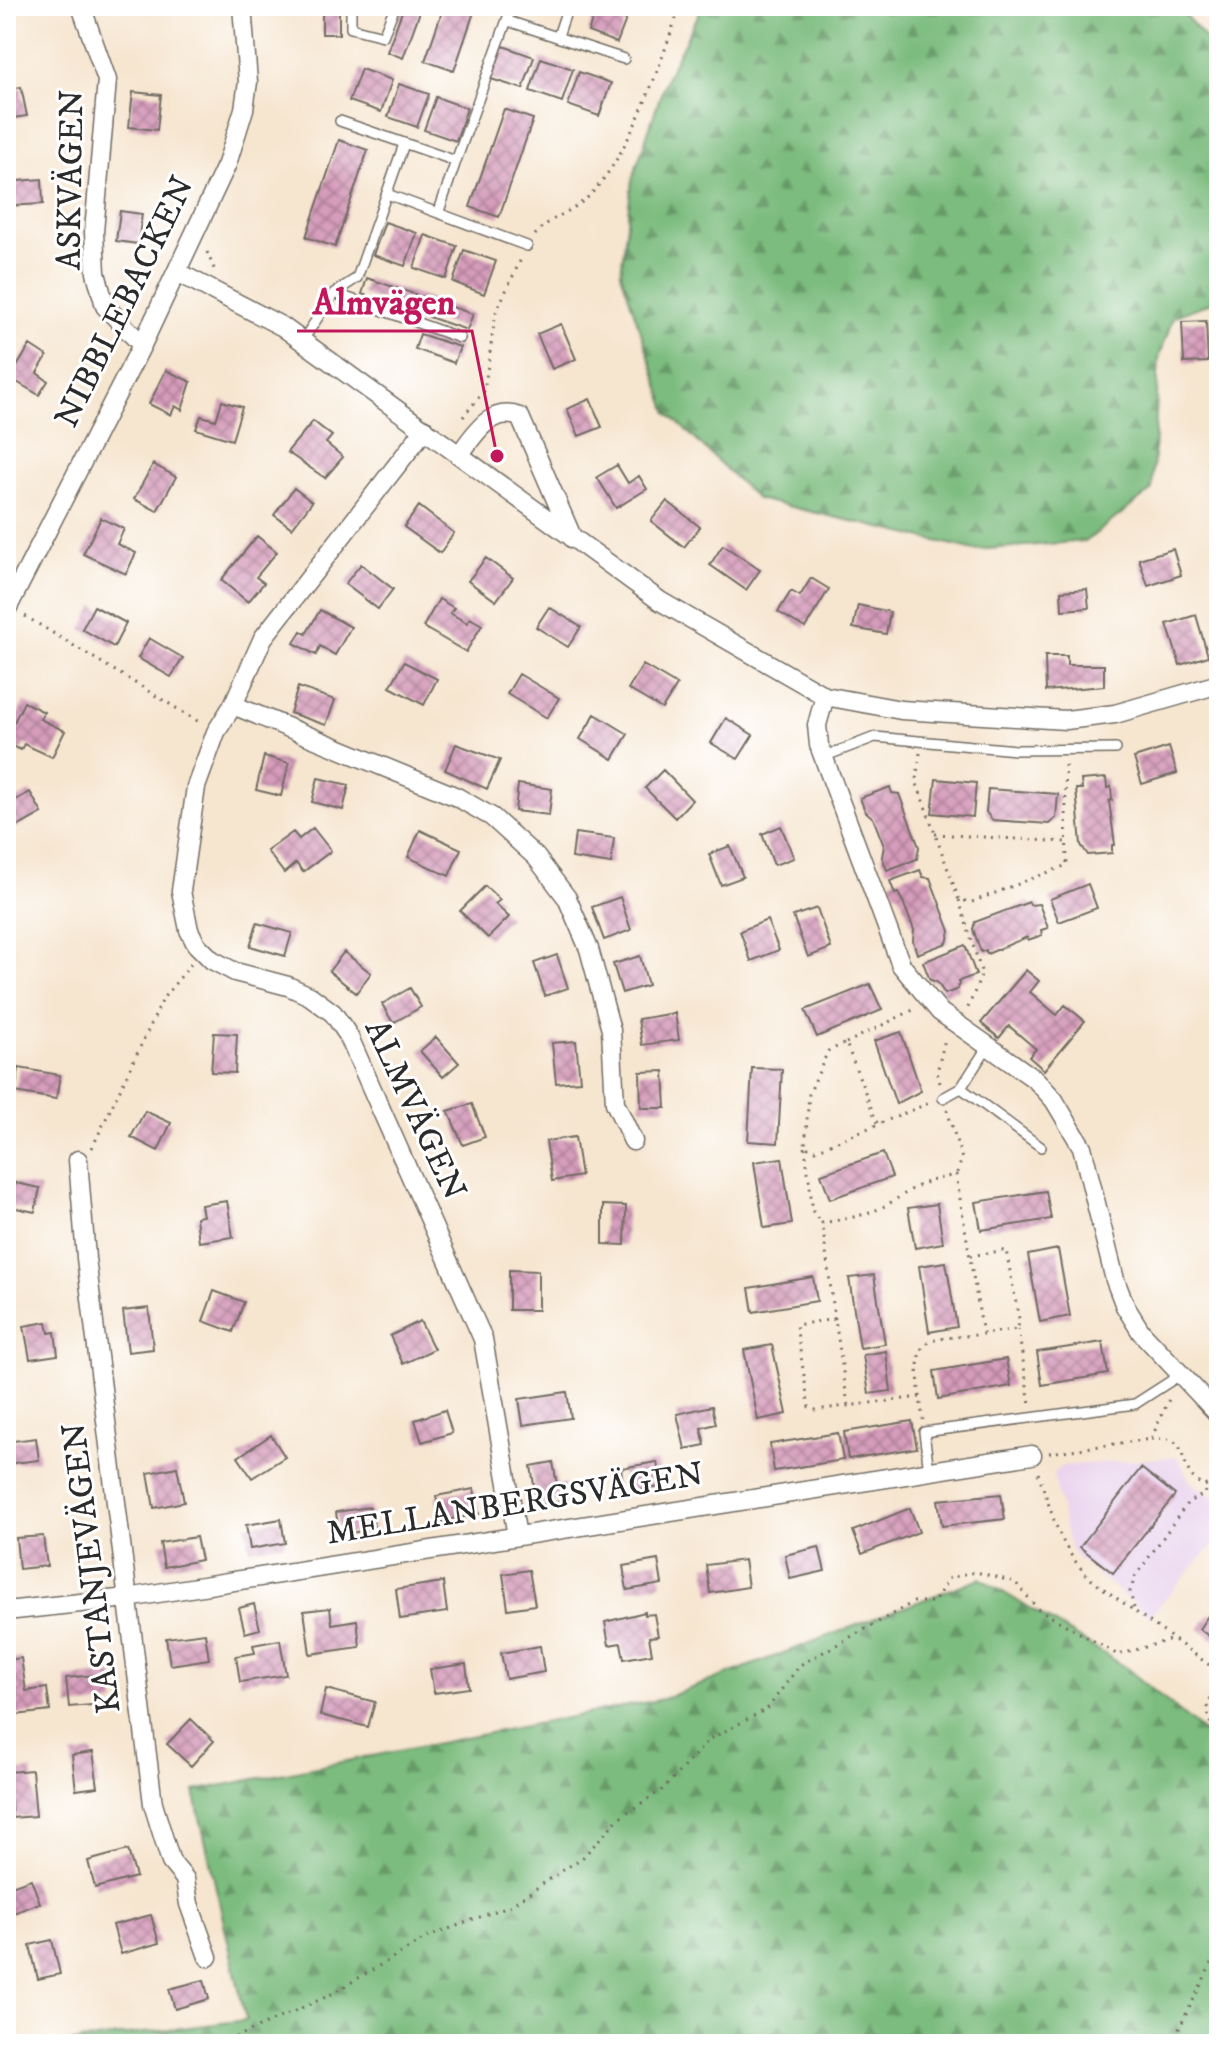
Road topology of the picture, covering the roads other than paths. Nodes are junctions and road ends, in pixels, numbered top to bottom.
1 (81, 6) edge
2 (242, 6) edge
3 (351, 6) edge
4 (395, 6) edge
5 (512, 6) edge
6 (568, 6) edge
7 (508, 21) junction
8 (558, 36) junction
9 (624, 59) dead end
10 (340, 121) dead end
11 (404, 144) junction
12 (456, 161) junction
13 (387, 194) junction
14 (439, 211) junction
15 (527, 246) road end
16 (177, 272) junction
17 (334, 293) junction
18 (460, 338) dead end
19 (303, 340) junction
20 (142, 345) junction
21 (425, 429) junction
22 (460, 454) junction
23 (574, 541) junction
24 (8, 607) edge
25 (1219, 684) edge
26 (825, 696) junction
27 (233, 705) junction
28 (1116, 749) dead end
29 (823, 757) junction
30 (988, 1046) junction
31 (961, 1088) junction
32 (943, 1098) road end
33 (633, 1141) dead end
34 (1041, 1147) dead end
35 (78, 1160) road end
36 (1180, 1375) junction
37 (1219, 1415) edge
38 (1032, 1455) road end
39 (929, 1471) junction
40 (517, 1536) junction
41 (127, 1598) junction
42 (6, 1611) edge
43 (208, 1957) dead end

1 - 20 street, ASKVÄGEN
2 - 16 street, NIBBLEBACKEN
3 - 4 lane
5 - 7 lane
6 - 8 lane
7 - 8 lane
7 - 12 lane
8 - 9 lane
10 - 11 lane
11 - 12 lane
11 - 13 lane
12 - 14 lane
13 - 14 lane
13 - 17 lane
14 - 15 lane
16 - 19 street
16 - 20 street, NIBBLEBACKEN
17 - 18 lane
17 - 19 lane
19 - 21 street
20 - 24 street, NIBBLEBACKEN
21 - 22 street
21 - 27 street, ALMVÄGEN
22 - 23 street
22 - 23 street
23 - 26 street
25 - 26 street
26 - 29 street
27 - 33 street
27 - 40 street, ALMVÄGEN
28 - 29 lane
29 - 30 street
30 - 31 lane
30 - 36 street
31 - 32 lane
31 - 34 lane
35 - 41 street, KASTANJEVÄGEN
36 - 37 street
36 - 39 lane
38 - 39 street, MELLANBERGSVÄGEN
39 - 40 street, MELLANBERGSVÄGEN
40 - 41 street, MELLANBERGSVÄGEN
41 - 42 street, MELLANBERGSVÄGEN
41 - 43 street, KASTANJEVÄGEN

